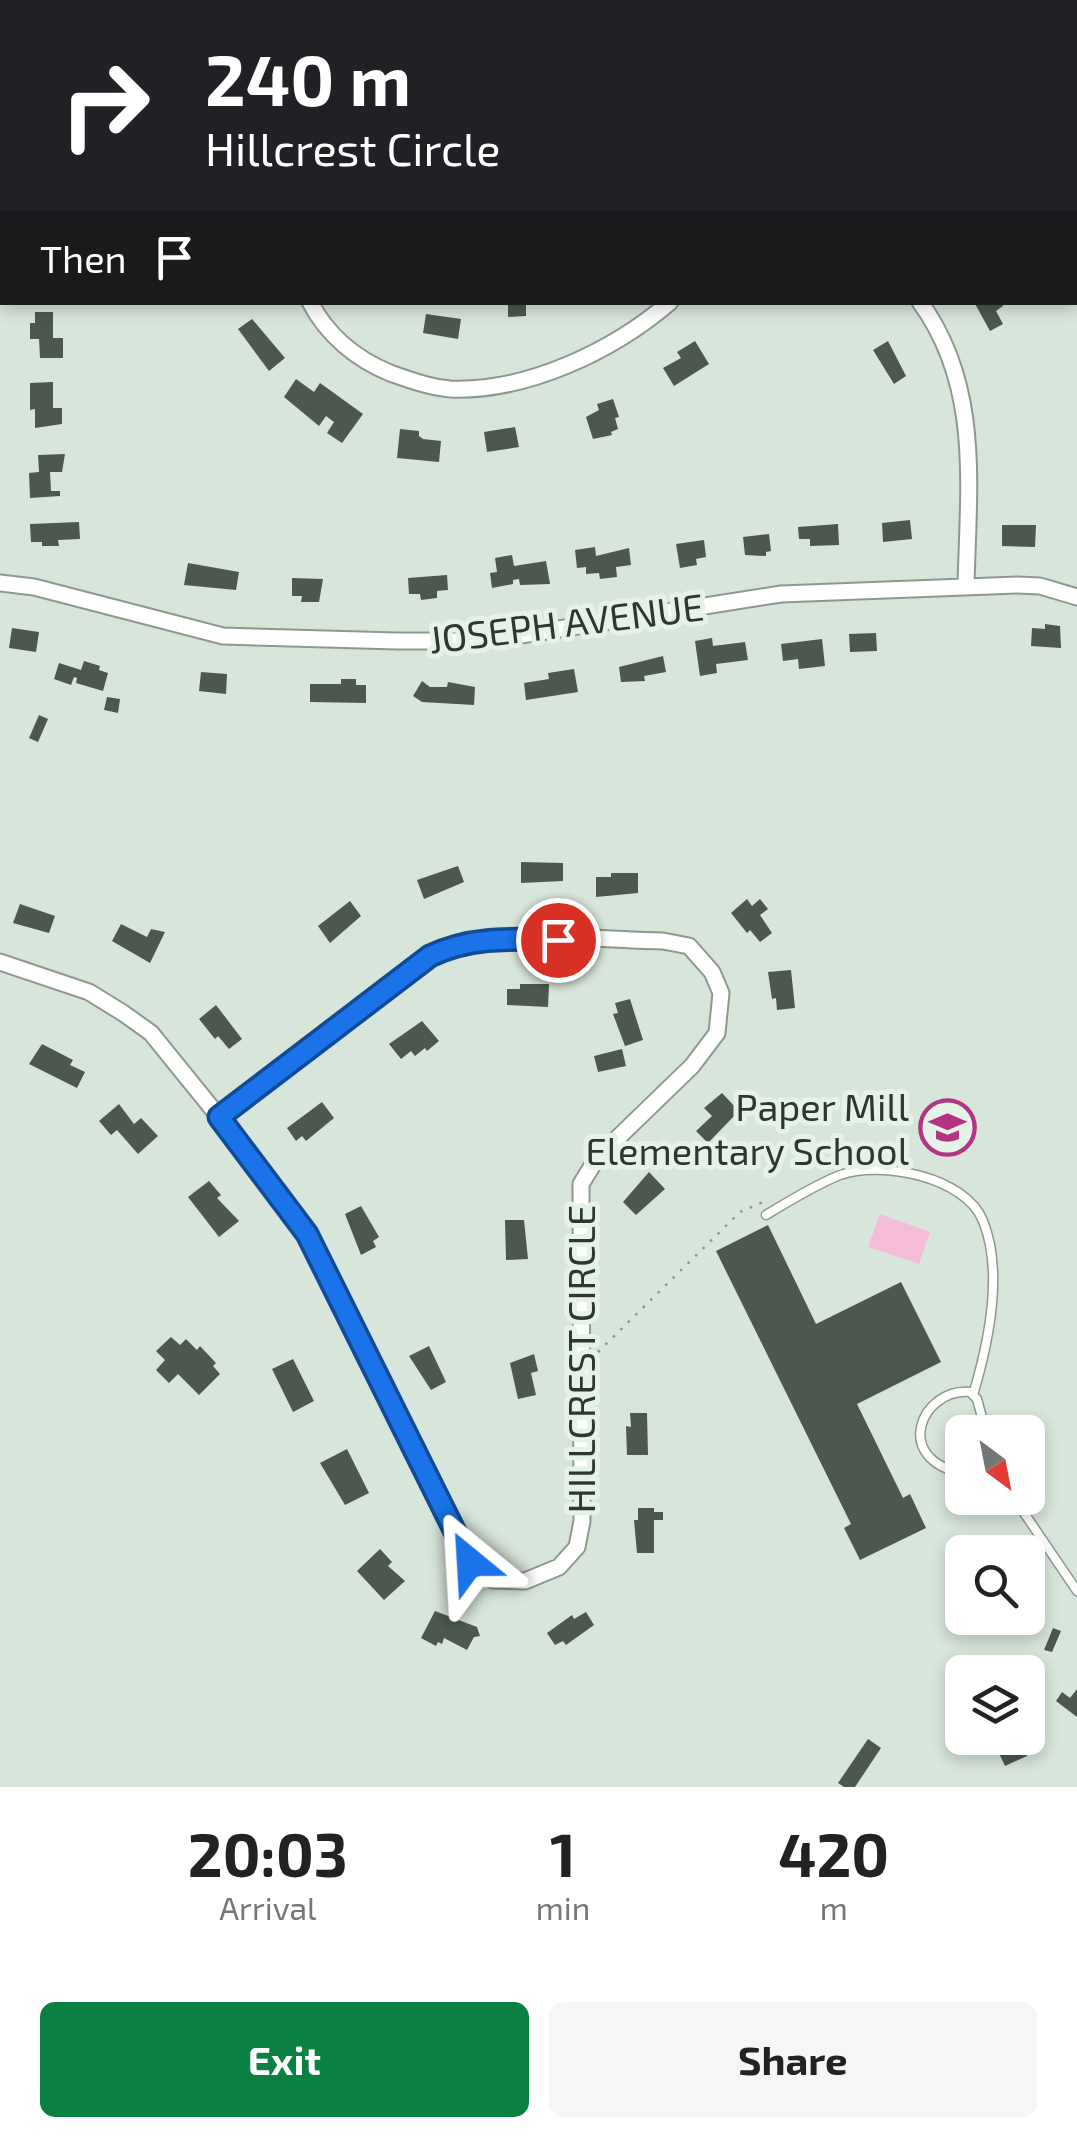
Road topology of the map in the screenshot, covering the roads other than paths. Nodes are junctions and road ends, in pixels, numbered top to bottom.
1 (312, 305) edge
2 (666, 305) edge
3 (922, 305) edge
4 (0, 583) edge
5 (966, 587) junction
6 (1077, 597) edge
7 (0, 962) edge
8 (219, 1117) junction
9 (766, 1215) road end
10 (973, 1395) junction
11 (980, 1415) edge
12 (945, 1468) edge
13 (1026, 1515) edge
14 (1077, 1591) edge

1 - 2 street
3 - 5 street
4 - 5 street, JOSEPH AVENUE
5 - 6 street, JOSEPH AVENUE
7 - 8 street, HILLCREST CIRCLE
8 - 8 street, HILLCREST CIRCLE
9 - 10 lane
10 - 11 lane
10 - 12 lane
13 - 14 lane

